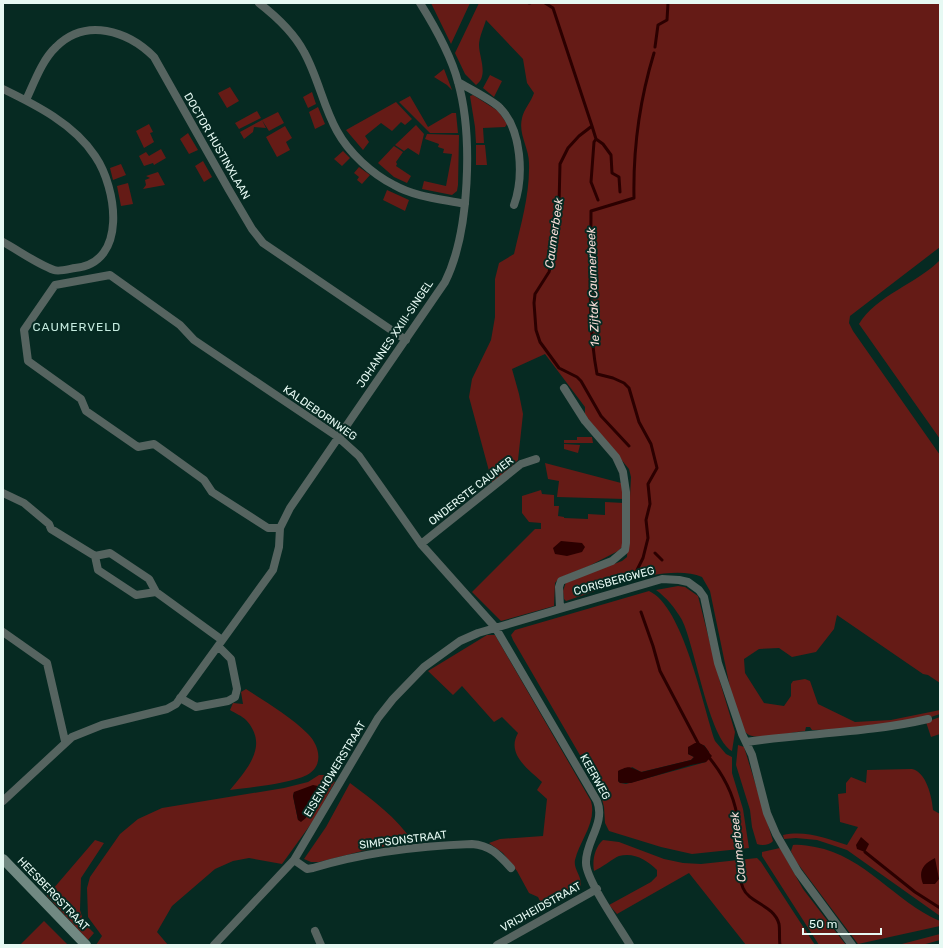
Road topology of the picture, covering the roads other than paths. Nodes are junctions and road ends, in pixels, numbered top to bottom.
1 (259, 3) edge
2 (420, 3) edge
3 (458, 82) junction
4 (3, 89) edge
5 (26, 100) junction
6 (464, 204) junction
7 (514, 205) dead end
8 (3, 242) edge
9 (406, 340) junction
10 (564, 388) dead end
11 (338, 437) junction
12 (536, 459) dead end
13 (3, 493) edge
14 (280, 528) junction
15 (421, 544) junction
16 (94, 556) junction
17 (156, 592) junction
18 (560, 608) junction
19 (495, 627) junction
20 (3, 632) edge
21 (220, 643) junction
22 (180, 698) junction
23 (928, 719) dead end
24 (65, 741) junction
25 (746, 742) junction
26 (3, 801) edge
27 (3, 859) edge
28 (294, 860) junction
29 (511, 868) dead end
30 (596, 889) junction
31 (315, 931) dead end
32 (86, 945) edge
33 (214, 945) edge
34 (321, 945) edge
35 (497, 945) edge
36 (630, 945) edge
37 (852, 945) edge

1 - 6 street
2 - 3 street, JOHANNES XXIII-SINGEL
3 - 6 street, JOHANNES XXIII-SINGEL
3 - 7 street
4 - 5 street
5 - 8 street
5 - 9 street, DOCTOR HUSTINXLAAN
6 - 9 street, JOHANNES XXIII-SINGEL
9 - 11 street, JOHANNES XXIII-SINGEL
10 - 18 street
11 - 14 street, JOHANNES XXIII-SINGEL
11 - 14 street, KALDEBORNWEG
11 - 15 street, KALDEBORNWEG
12 - 15 street, ONDERSTE CAUMER
13 - 16 street
14 - 21 street, JOHANNES XXIII-SINGEL
15 - 19 street, KALDEBORNWEG
16 - 17 street
16 - 17 street
17 - 21 street
18 - 19 street, CORISBERGWEG
18 - 25 street, CORISBERGWEG
19 - 28 street, EISENHOWERSTRAAT
19 - 30 street, KEERWEG
20 - 24 street
21 - 22 street, JOHANNES XXIII-SINGEL
21 - 22 street
22 - 24 street, JOHANNES XXIII-SINGEL
23 - 25 street
24 - 26 street, JOHANNES XXIII-SINGEL
25 - 37 street, CORISBERGWEG
27 - 32 street, HEESBERGSTRAAT
28 - 29 street, SIMPSONSTRAAT
28 - 33 street, EISENHOWERSTRAAT
30 - 35 street, VRIJHEIDSTRAAT
30 - 36 street, KEERWEG
31 - 34 street

